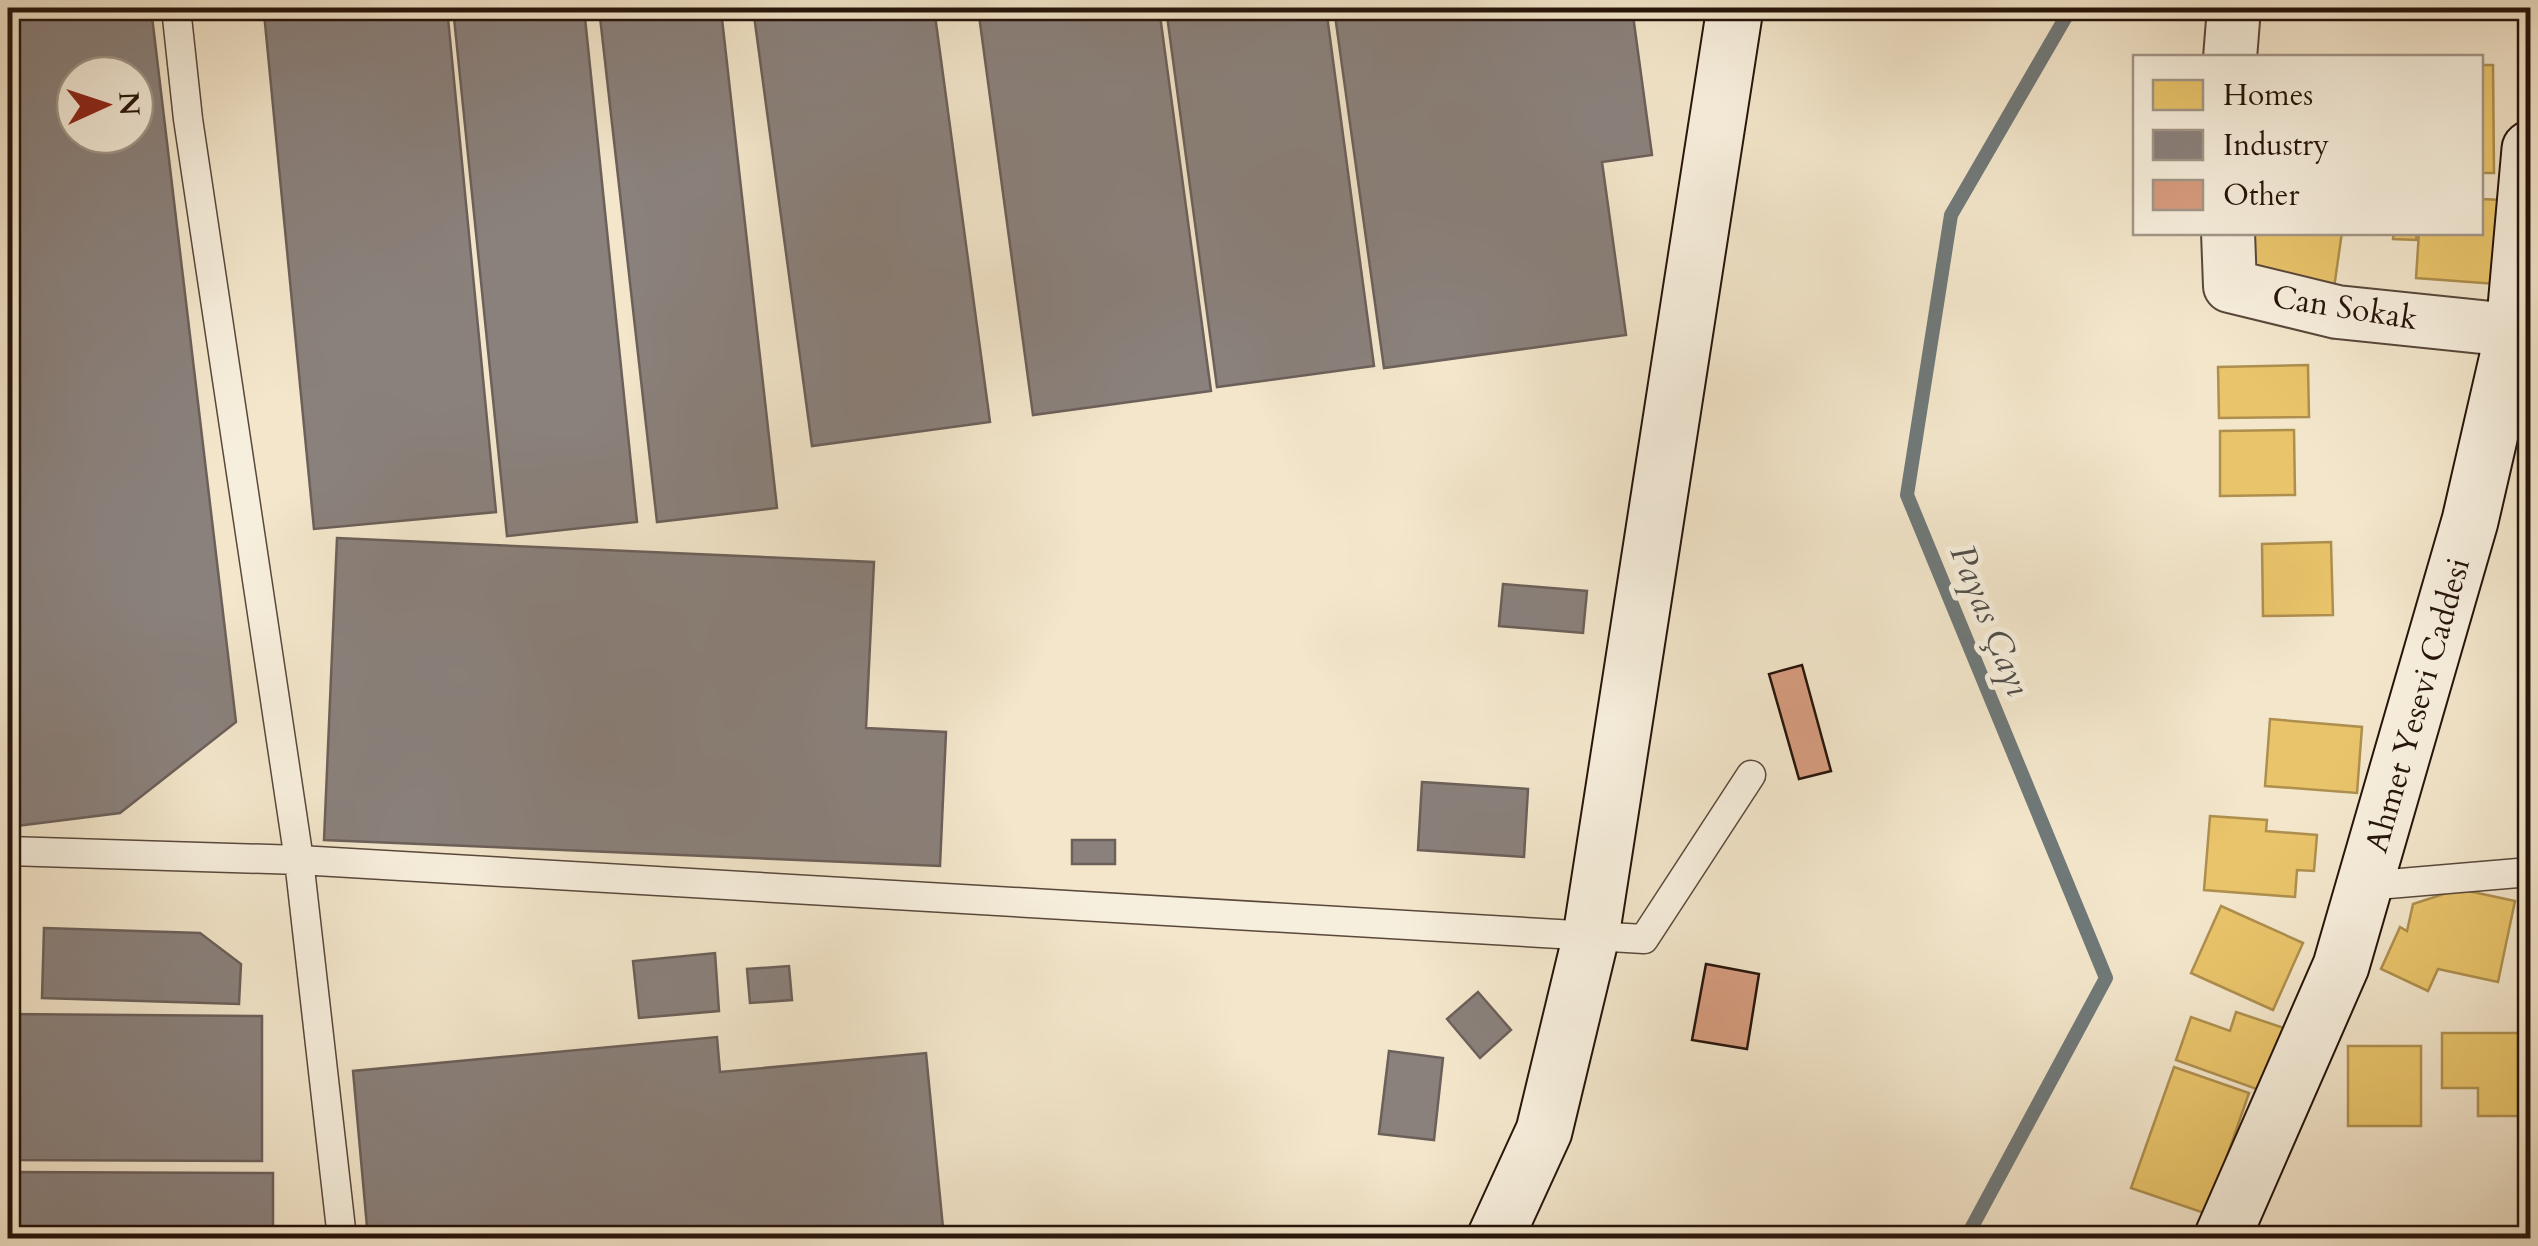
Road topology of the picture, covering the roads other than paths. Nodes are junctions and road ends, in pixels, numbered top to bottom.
1 (176, 8) edge
2 (1735, 8) edge
3 (2234, 8) edge
4 (2230, 55) edge
5 (2530, 148) edge
6 (2228, 235) edge
7 (2522, 331) edge
8 (1751, 775) dead end
9 (8, 851) edge
10 (299, 860) junction
11 (2530, 872) edge
12 (2366, 886) junction
13 (1592, 936) junction
14 (342, 1238) edge
15 (1495, 1238) edge
16 (2222, 1238) edge

1 - 10 lane
2 - 13 street
3 - 4 street
5 - 7 street, Ahmet Yesevi Caddesi
6 - 7 street, Can Sokak
7 - 12 street, Ahmet Yesevi Caddesi
8 - 13 lane
9 - 10 lane
10 - 13 lane
10 - 14 lane
11 - 12 lane
12 - 16 street, Ahmet Yesevi Caddesi
13 - 15 street

